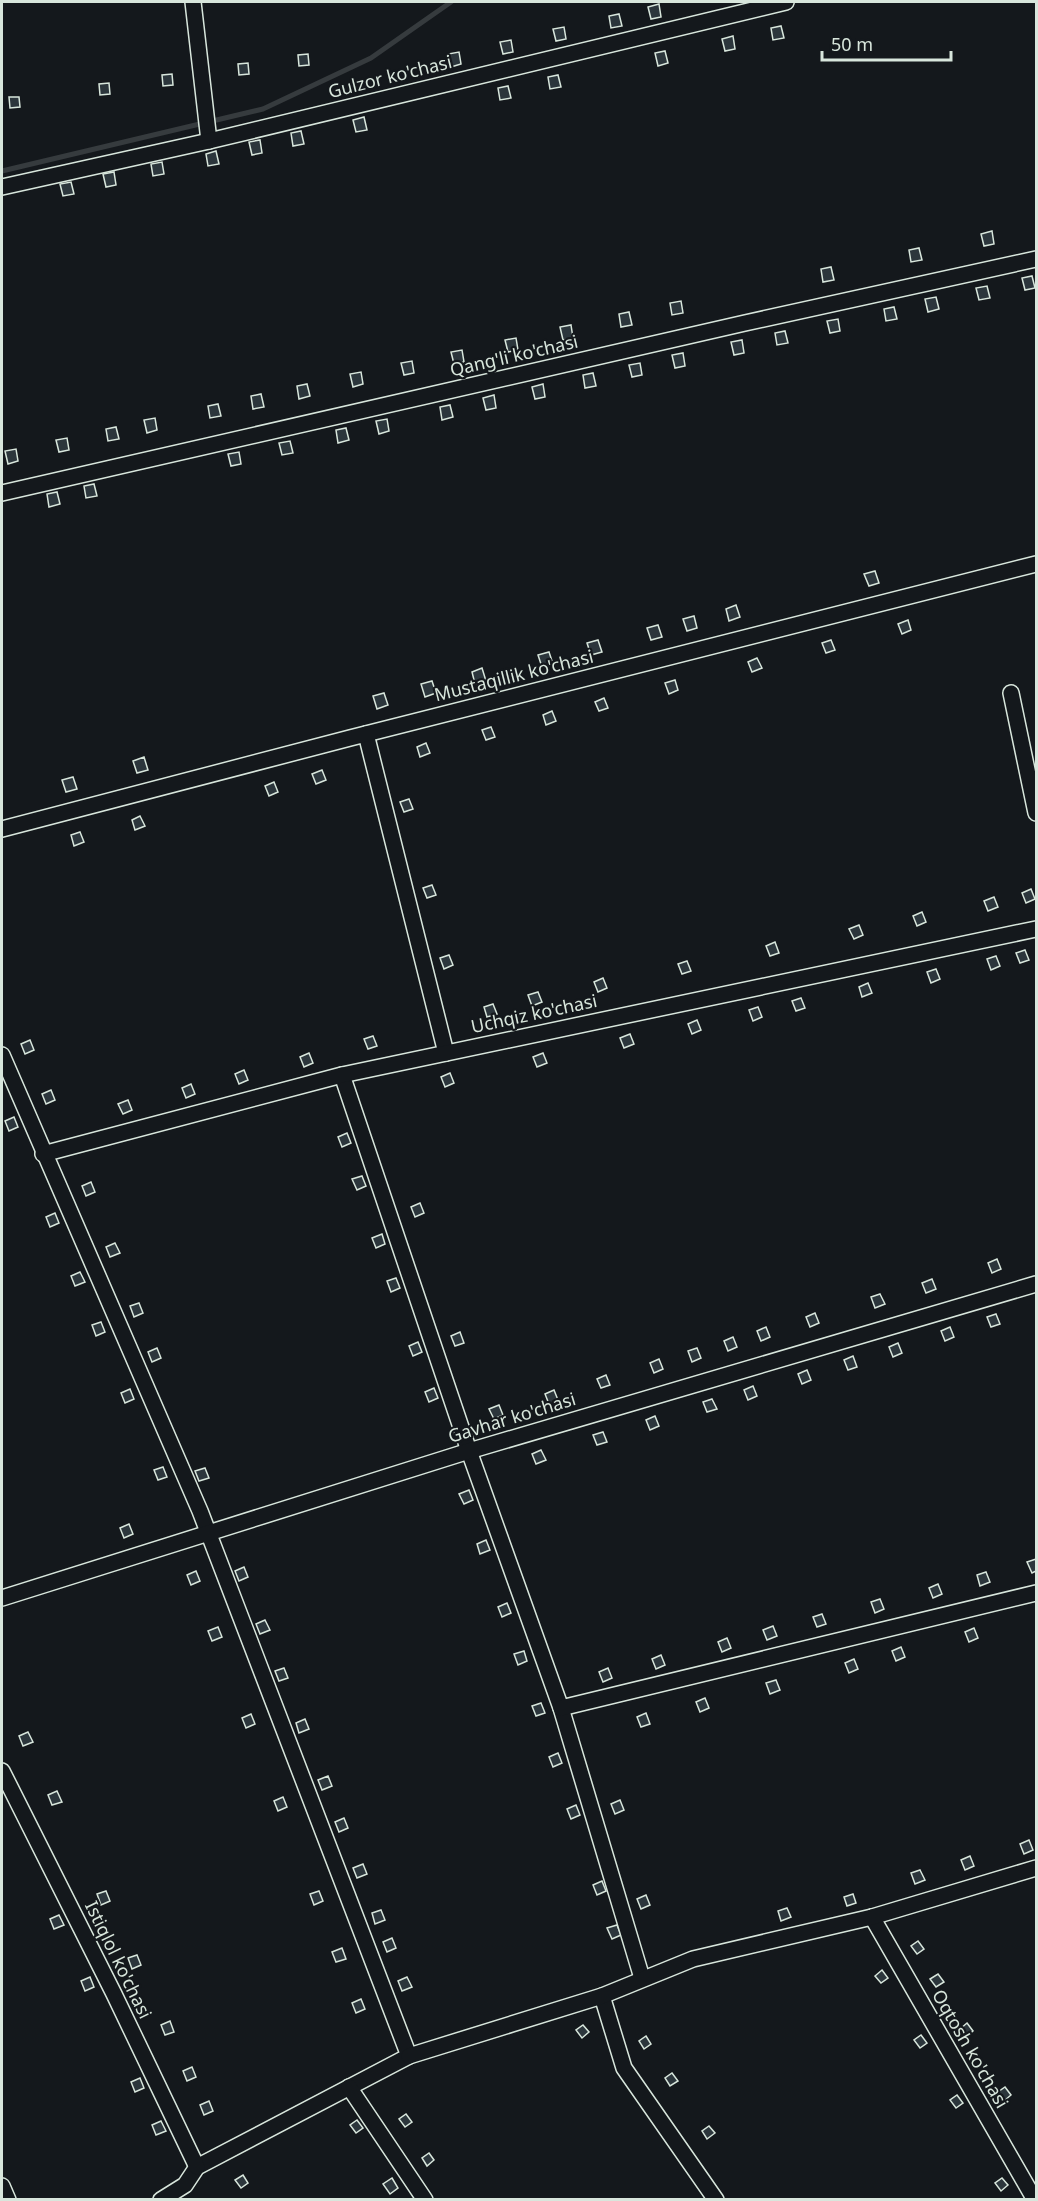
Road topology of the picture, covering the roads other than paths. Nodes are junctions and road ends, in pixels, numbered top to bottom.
1 (193, 2) edge
2 (786, 2) edge
3 (209, 141) junction
4 (2, 187) edge
5 (1036, 259) edge
6 (2, 493) edge
7 (1036, 564) edge
8 (1011, 693) dead end
9 (366, 734) junction
10 (1036, 813) edge
11 (2, 829) edge
12 (1036, 929) edge
13 (446, 1053) junction
14 (2, 1055) edge
15 (342, 1075) junction
16 (43, 1154) junction
17 (1036, 1284) edge
18 (469, 1451) junction
19 (208, 1534) junction
20 (1036, 1593) edge
21 (2, 1598) edge
22 (561, 1708) junction
23 (2, 1771) edge
24 (1036, 1868) edge
25 (872, 1917) junction
26 (642, 1978) junction
27 (602, 1996) junction
28 (409, 2056) junction
29 (350, 2087) junction
30 (197, 2168) junction
31 (2, 2186) edge
32 (8, 2199) edge
33 (160, 2199) edge
34 (425, 2199) edge
35 (716, 2199) edge
36 (1035, 2199) edge

1 - 3 street
2 - 3 street, Gulzor ko'chasi
3 - 4 street, Gulzor ko'chasi
5 - 6 street, Qang'li ko'chasi
7 - 9 street, Mustaqillik ko'chasi
8 - 10 street
9 - 11 street, Mustaqillik ko'chasi
9 - 13 street
12 - 13 street, Uchqiz ko'chasi
13 - 15 street, Uchqiz ko'chasi
14 - 16 street
15 - 16 street, Uchqiz ko'chasi
15 - 18 street
16 - 19 street
17 - 18 street, Gavhar ko'chasi
18 - 19 street, Gavhar ko'chasi
18 - 22 street
19 - 21 street, Gavhar ko'chasi
19 - 28 street
20 - 22 street
22 - 26 street
23 - 30 street, Istiqlol ko'chasi
24 - 25 street
25 - 26 street
25 - 36 street, Oqtosh ko'chasi
26 - 27 street
27 - 28 street
27 - 35 street
28 - 29 street
29 - 30 street
29 - 34 street
30 - 33 street
31 - 32 street

